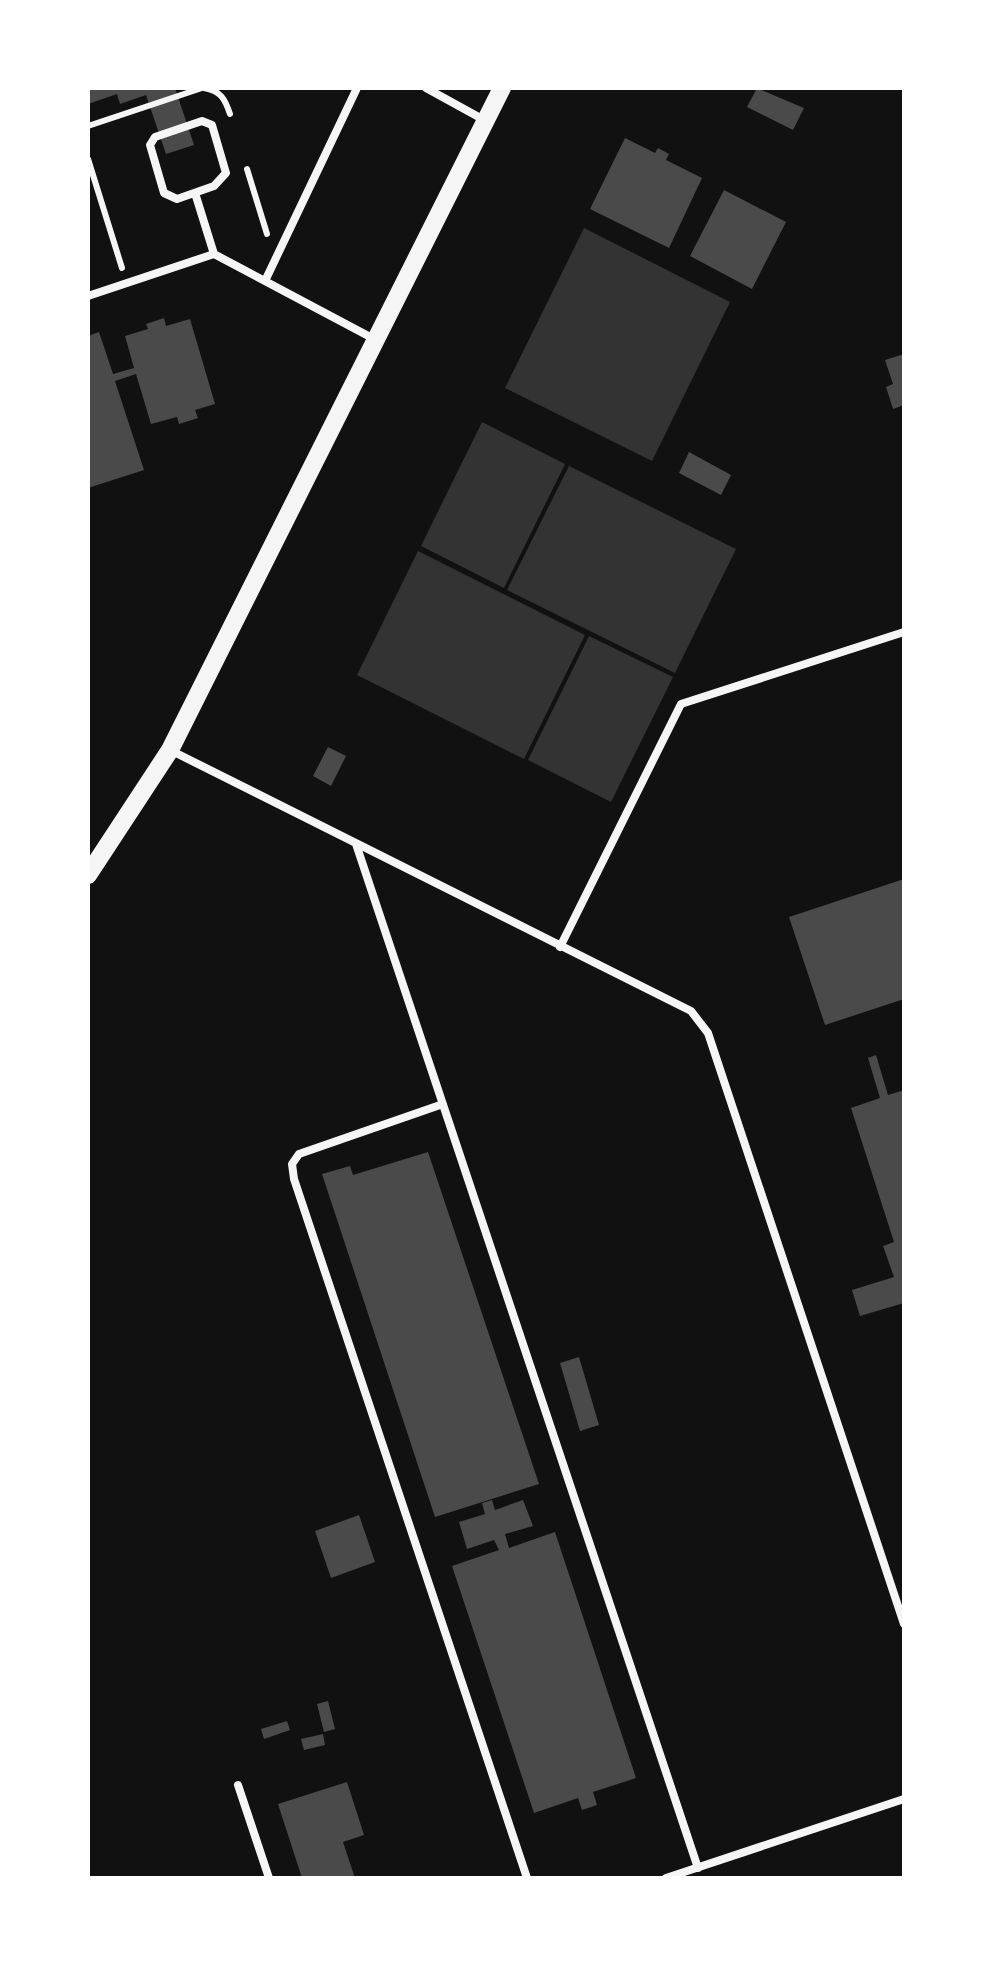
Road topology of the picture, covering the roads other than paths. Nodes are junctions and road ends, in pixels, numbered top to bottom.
1 (357, 88) edge
2 (426, 88) edge
3 (502, 88) edge
4 (486, 121) junction
5 (195, 193) junction
6 (214, 254) junction
7 (265, 281) junction
8 (88, 296) edge
9 (376, 340) junction
10 (904, 632) edge
11 (170, 750) junction
12 (356, 844) junction
13 (88, 875) edge
14 (560, 947) junction
15 (443, 1104) junction
16 (904, 1624) edge
17 (238, 1785) dead end
18 (904, 1800) edge
19 (698, 1868) junction
20 (269, 1878) edge
21 (526, 1878) edge
22 (666, 1878) edge

1 - 7 lane
2 - 4 lane
3 - 4 street
4 - 9 street
5 - 5 lane
5 - 6 lane
6 - 7 lane
6 - 8 lane
7 - 9 lane
9 - 11 street
10 - 14 lane
11 - 12 lane
11 - 13 street
12 - 14 lane
12 - 15 lane
14 - 16 lane
15 - 19 lane
15 - 21 lane
17 - 20 lane
18 - 19 lane
19 - 22 lane

